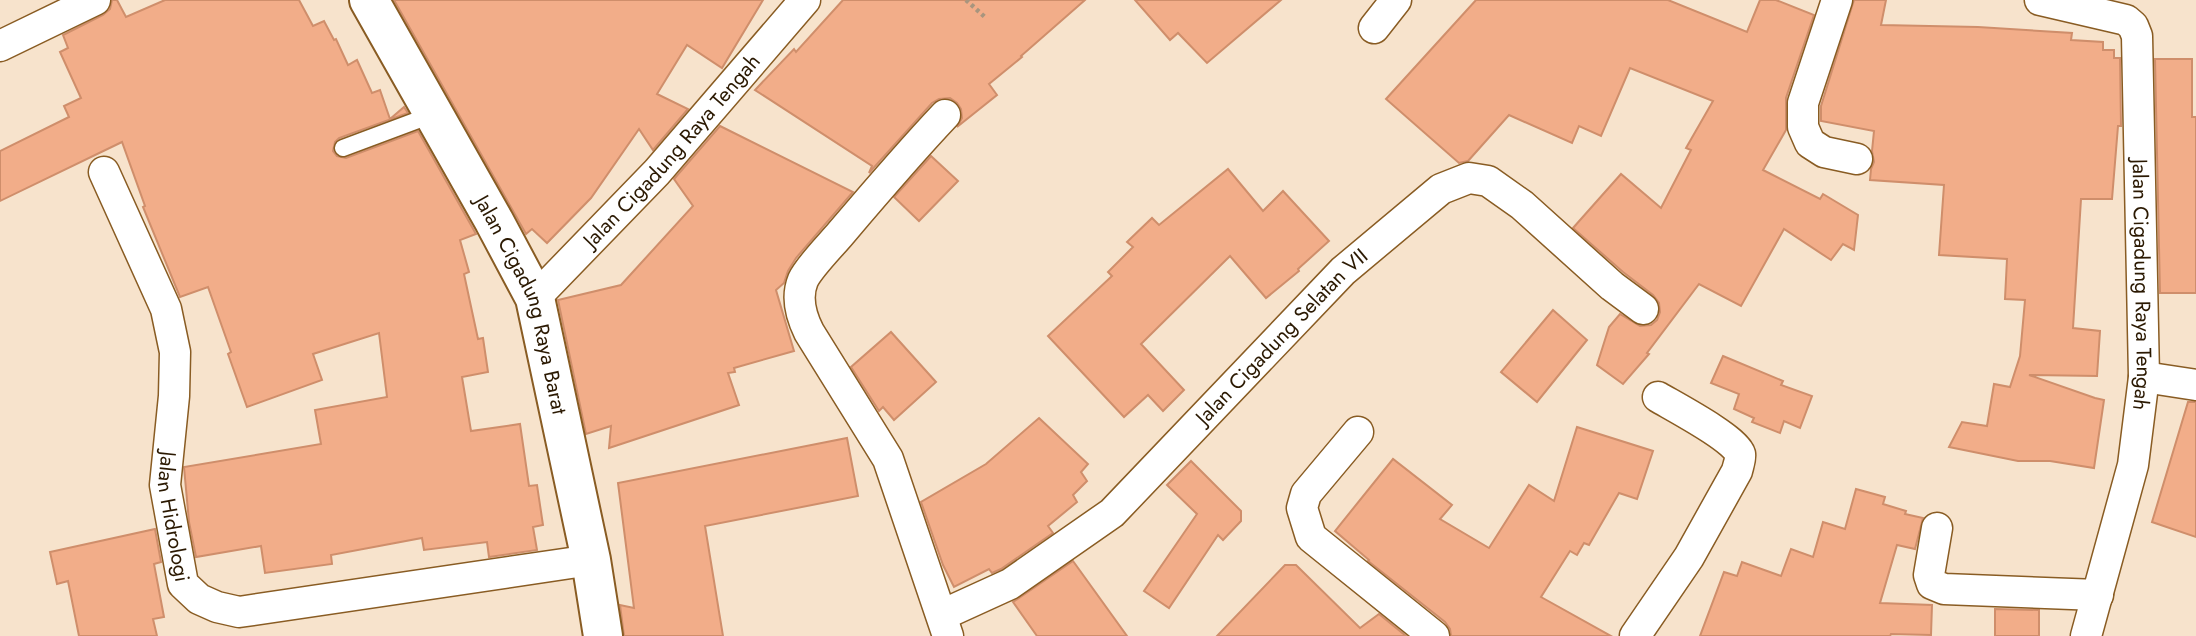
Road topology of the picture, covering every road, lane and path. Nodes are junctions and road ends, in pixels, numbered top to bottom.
1 (95, 0) edge
2 (369, 0) edge
3 (805, 0) edge
4 (965, 0) edge
5 (1396, 0) edge
6 (1837, 0) edge
7 (2040, 0) edge
8 (986, 18) dead end
9 (1374, 28) dead end
10 (0, 46) edge
11 (434, 114) junction
12 (945, 115) dead end
13 (344, 148) dead end
14 (1857, 159) dead end
15 (104, 172) dead end
16 (535, 298) junction
17 (1643, 309) dead end
18 (2144, 377) junction
19 (2196, 385) edge
20 (1658, 397) dead end
21 (1358, 432) dead end
22 (1937, 528) dead end
23 (591, 560) junction
24 (2098, 595) junction
25 (945, 626) edge
26 (603, 636) edge
27 (1434, 636) edge
28 (1635, 636) edge
29 (2086, 636) edge

1 - 10 street
2 - 11 street, Jalan Cigadung Raya Barat
3 - 16 street, Jalan Cigadung Raya Tengah
4 - 8 path
5 - 9 street
6 - 14 street
7 - 18 street, Jalan Cigadung Raya Tengah
11 - 13 lane
11 - 16 street, Jalan Cigadung Raya Barat
12 - 25 street
15 - 23 street, Jalan Hidrologi
16 - 23 street, Jalan Cigadung Raya Barat
17 - 25 street, Jalan Cigadung Selatan VII
18 - 19 street
18 - 24 street, Jalan Cigadung Raya Tengah
20 - 28 street
21 - 27 street
22 - 24 street
23 - 26 street, Jalan Cigadung Raya Barat
24 - 29 street, Jalan Cigadung Raya Tengah

